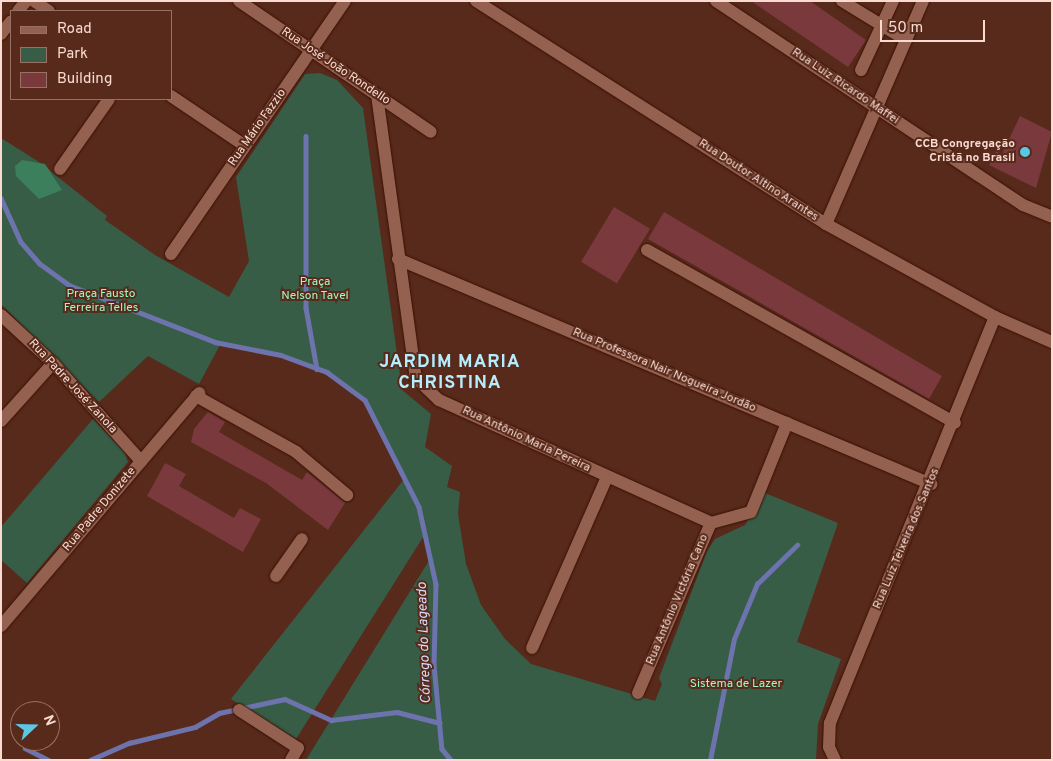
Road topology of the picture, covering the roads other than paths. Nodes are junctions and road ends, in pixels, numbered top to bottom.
1 (34, 1) edge
2 (239, 1) edge
3 (345, 1) edge
4 (476, 1) edge
5 (716, 1) edge
6 (842, 1) edge
7 (893, 1) edge
8 (923, 1) edge
9 (47, 10) edge
10 (10, 22) edge
11 (880, 27) junction
12 (1, 34) edge
13 (906, 40) junction
14 (311, 51) junction
15 (861, 70) dead end
16 (377, 95) junction
17 (172, 97) edge
18 (109, 100) edge
19 (876, 108) junction
20 (431, 132) dead end
21 (245, 146) junction
22 (60, 168) dead end
23 (1052, 217) edge
24 (826, 224) junction
25 (647, 250) dead end
26 (170, 254) dead end
27 (398, 259) junction
28 (1, 315) edge
29 (994, 317) junction
30 (1052, 342) edge
31 (53, 363) junction
32 (1, 421) edge
33 (786, 423) junction
34 (955, 423) junction
35 (141, 461) junction
36 (607, 478) junction
37 (931, 484) junction
38 (348, 495) dead end
39 (711, 523) junction
40 (302, 539) dead end
41 (276, 576) dead end
42 (1, 626) edge
43 (532, 648) dead end
44 (638, 693) dead end
45 (239, 710) dead end
46 (291, 760) edge
47 (836, 760) edge

1 - 9 street
2 - 14 street, Rua José João Rondello
3 - 14 street, Rua Mário Fazzio
4 - 24 street, Rua Doutor Altino Arantes
5 - 19 street, Rua Luiz Ricardo Maffei
6 - 11 street
7 - 11 street
8 - 13 street
10 - 12 street
11 - 13 street
11 - 15 street
13 - 19 street
14 - 16 street, Rua José João Rondello
14 - 21 street, Rua Mário Fazzio
16 - 20 street, Rua José João Rondello
16 - 27 street, Rua Antônio Maria Pereira
17 - 21 street
18 - 22 street
19 - 23 street, Rua Luiz Ricardo Maffei
19 - 24 street
21 - 26 street, Rua Mário Fazzio
24 - 29 street, Rua Doutor Altino Arantes
25 - 34 street
27 - 33 street, Rua Professora Nair Nogueira Jordão
27 - 36 street, Rua Antônio Maria Pereira
28 - 31 street, Rua Padre José Zanola
29 - 30 street, Rua Doutor Altino Arantes
29 - 34 street, Rua Luiz Teixeira dos Santos
31 - 32 street
31 - 35 street, Rua Padre José Zanola
33 - 37 street, Rua Professora Nair Nogueira Jordão
33 - 39 street, Rua Antônio Victória Cano
34 - 37 street, Rua Luiz Teixeira dos Santos
35 - 38 street, Rua Padre Donizete
35 - 42 street, Rua Padre Donizete
36 - 39 street, Rua Antônio Maria Pereira
36 - 43 street
37 - 47 street, Rua Luiz Teixeira dos Santos
39 - 44 street, Rua Antônio Victória Cano
40 - 41 street
45 - 46 street

